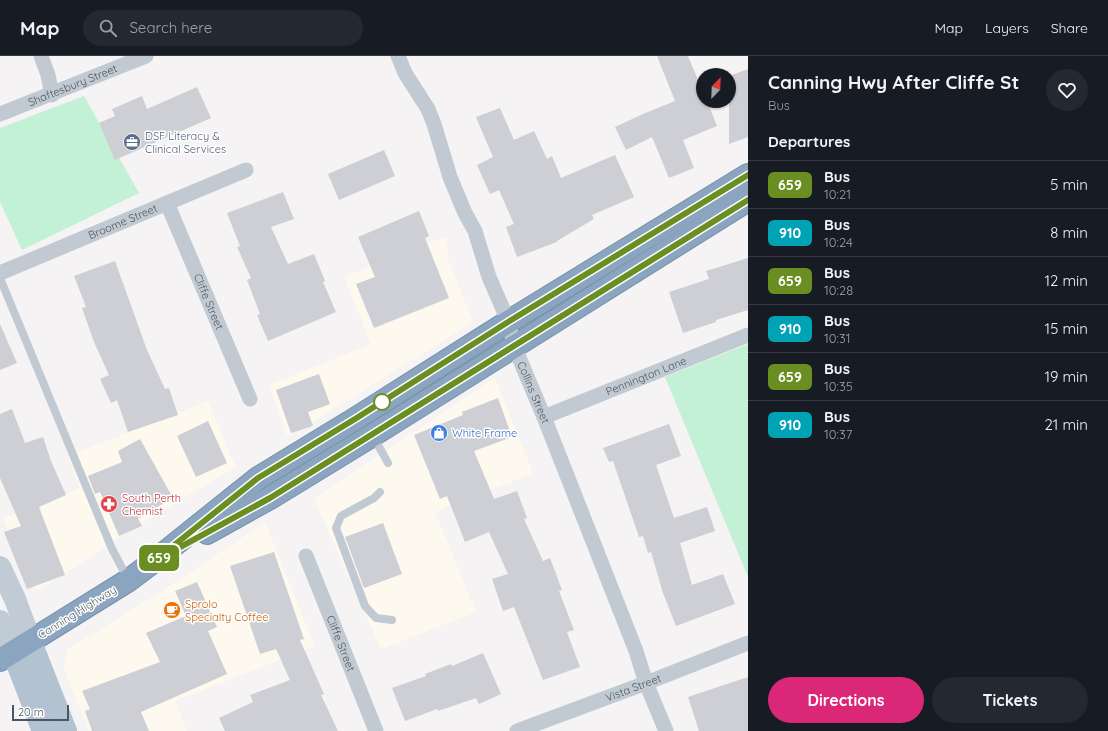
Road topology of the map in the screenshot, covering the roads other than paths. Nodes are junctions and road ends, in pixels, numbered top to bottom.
1 (40, 56) edge
2 (146, 56) edge
3 (398, 56) edge
4 (52, 95) junction
5 (0, 114) edge
6 (246, 170) dead end
7 (748, 175) edge
8 (748, 200) edge
9 (167, 203) junction
10 (0, 273) edge
11 (0, 278) edge
12 (508, 322) junction
13 (748, 335) edge
14 (516, 345) junction
15 (250, 399) dead end
16 (544, 417) junction
17 (373, 435) junction
18 (388, 463) dead end
19 (380, 492) dead end
20 (306, 556) dead end
21 (153, 562) junction
22 (0, 568) edge
23 (129, 580) junction
24 (392, 620) dead end
25 (0, 621) edge
26 (31, 642) junction
27 (748, 643) edge
28 (6, 657) edge
29 (646, 683) junction
30 (43, 731) edge
31 (66, 731) edge
32 (376, 731) edge
33 (517, 731) edge
34 (666, 731) edge

1 - 4 street
2 - 4 street, Shaftesbury Street
3 - 12 street, Collins Street
4 - 5 street, Shaftesbury Street
6 - 9 street, Broome Street
7 - 12 highway, Canning Highway
8 - 14 highway, Canning Highway
9 - 10 street, Broome Street
9 - 15 street, Cliffe Street
11 - 23 lane
12 - 14 street, Collins Street
12 - 21 highway, Canning Highway
13 - 16 street, Pennington Lane
14 - 16 street, Collins Street
14 - 17 highway, Canning Highway
16 - 29 street, Collins Street
17 - 18 lane
17 - 21 highway, Canning Highway
19 - 24 lane
20 - 32 street, Cliffe Street
21 - 23 highway, Canning Highway
22 - 26 main road
23 - 26 highway, Canning Highway
25 - 28 main road
26 - 28 highway, Canning Highway
26 - 31 main road
27 - 29 street, Vista Street
28 - 30 main road
29 - 33 street, Vista Street
29 - 34 street, Collins Street

